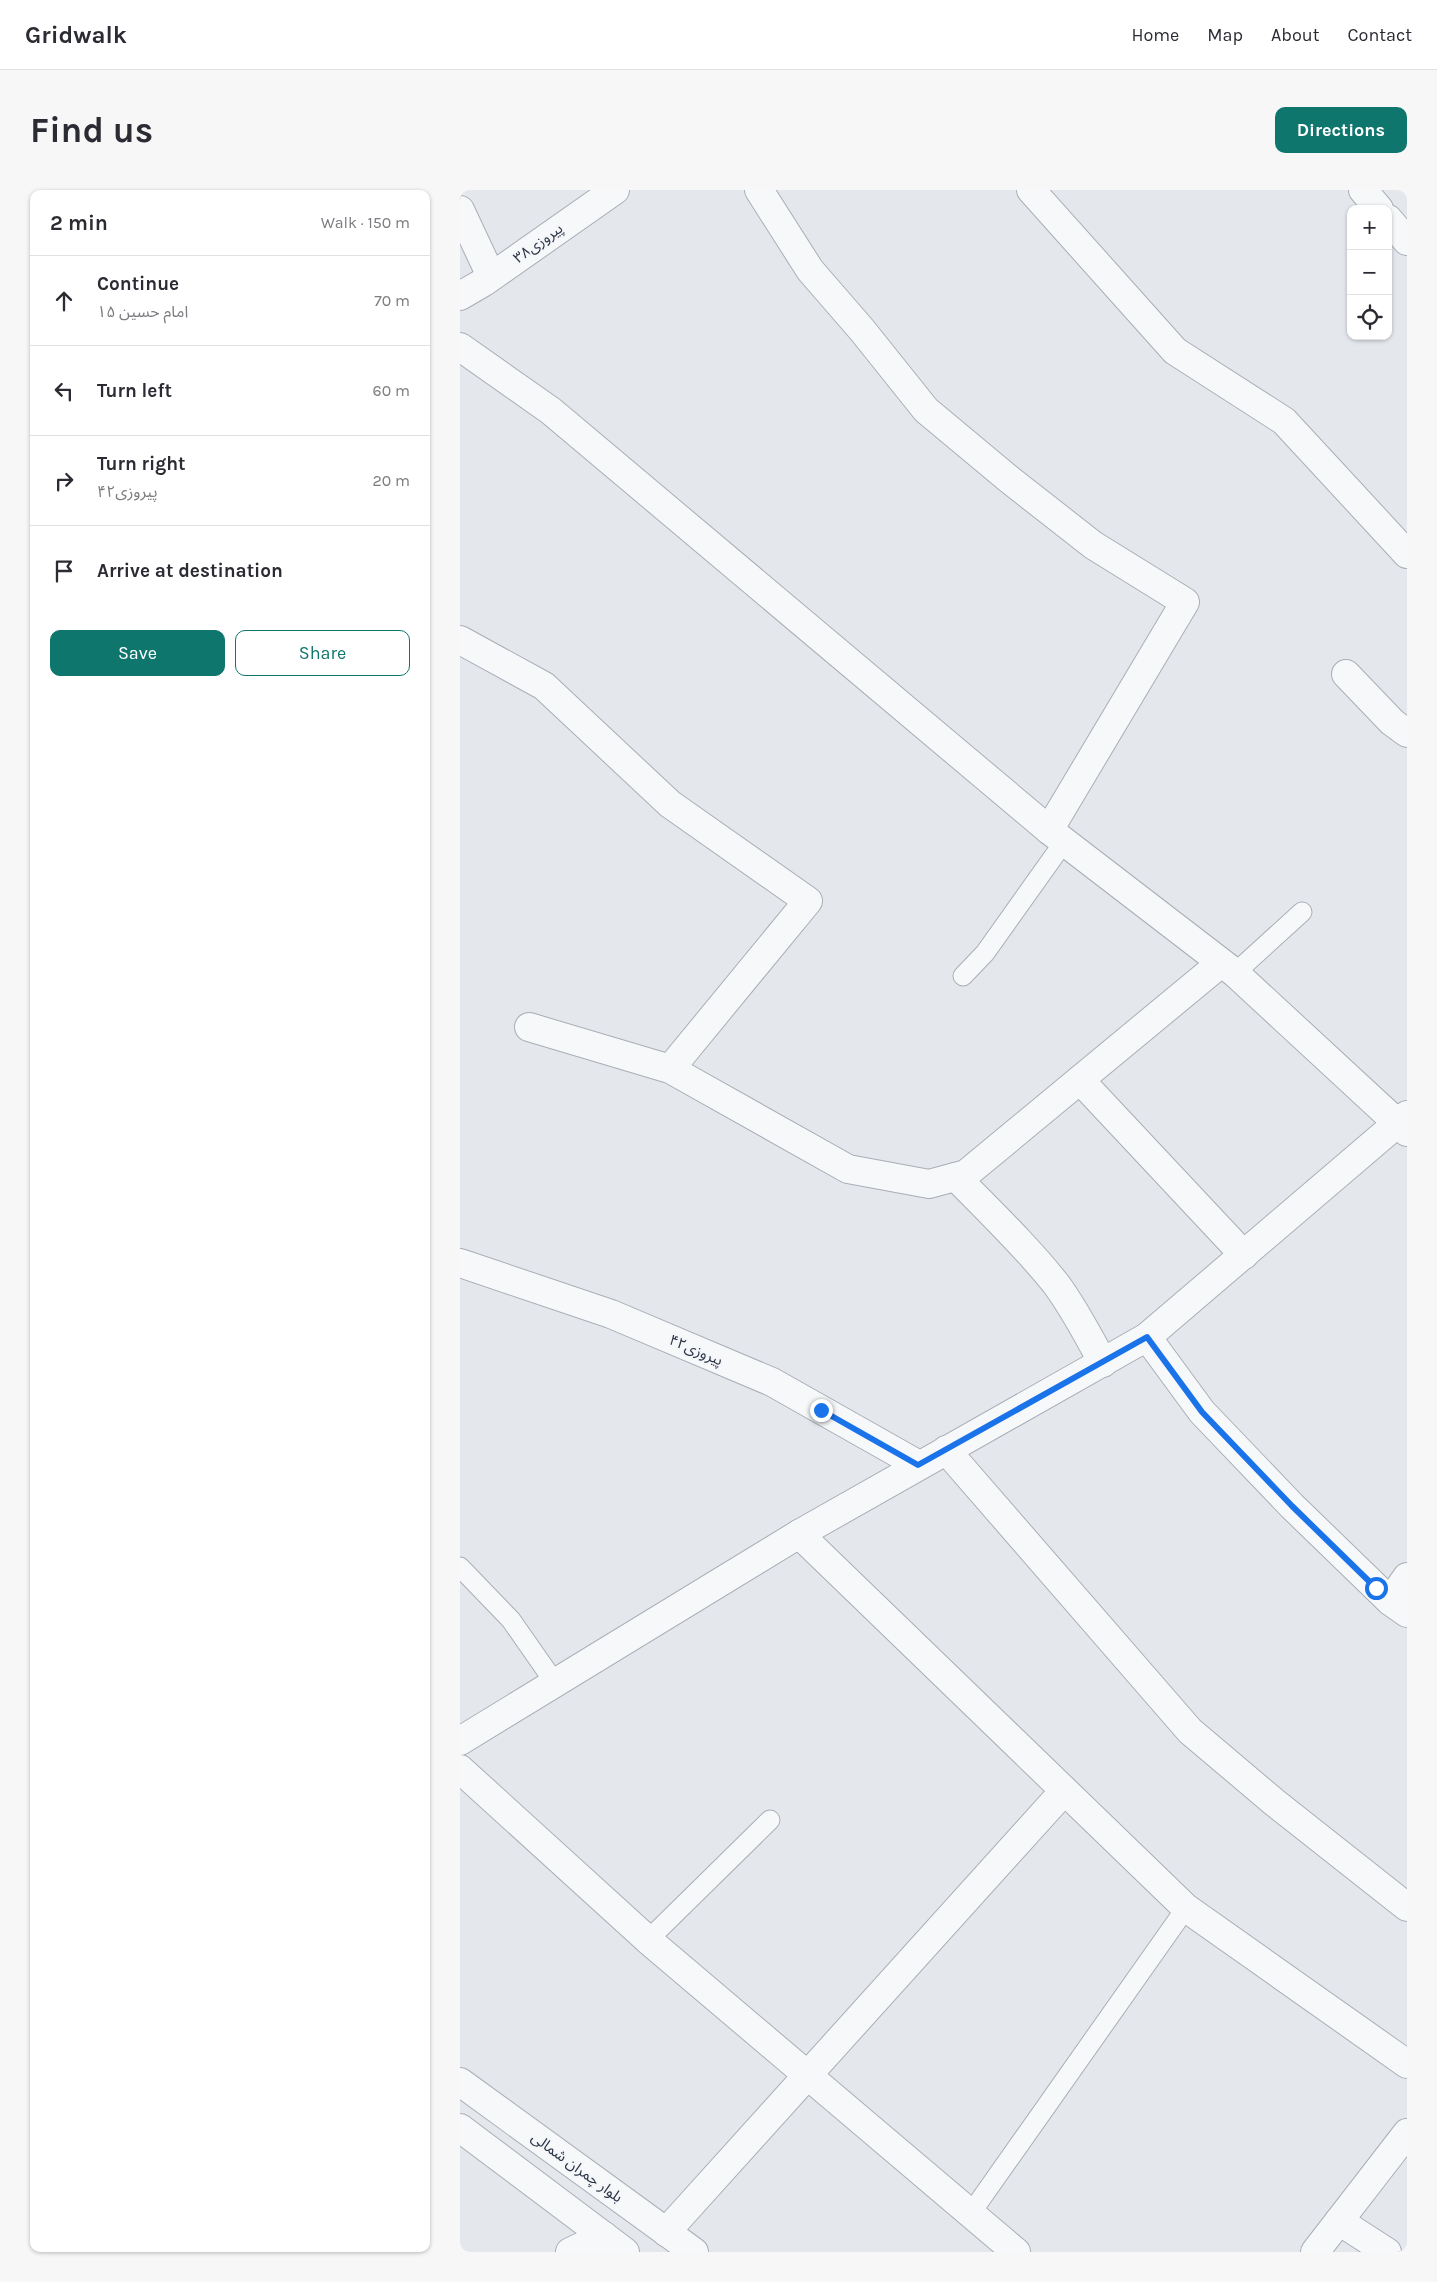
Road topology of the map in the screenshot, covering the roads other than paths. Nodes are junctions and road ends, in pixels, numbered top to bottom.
1 (614, 190) edge
2 (759, 190) edge
3 (1031, 190) edge
4 (1363, 190) edge
5 (1376, 205) edge
6 (460, 210) edge
7 (1392, 225) edge
8 (1407, 242) edge
9 (492, 276) junction
10 (460, 296) edge
11 (460, 347) edge
12 (1407, 554) edge
13 (460, 640) edge
14 (1346, 674) dead end
15 (1407, 733) edge
16 (1057, 836) junction
17 (1302, 912) dead end
18 (1228, 968) junction
19 (963, 976) dead end
20 (528, 1028) dead end
21 (670, 1068) junction
22 (1080, 1080) junction
23 (1404, 1123) edge
24 (956, 1177) junction
25 (1244, 1255) junction
26 (460, 1263) edge
27 (1147, 1337) junction
28 (1103, 1363) junction
29 (946, 1450) junction
30 (918, 1465) junction
31 (799, 1534) junction
32 (460, 1567) edge
33 (1407, 1577) edge
34 (1399, 1607) edge
35 (555, 1683) junction
36 (460, 1741) edge
37 (460, 1769) edge
38 (1064, 1791) junction
39 (770, 1820) dead end
40 (1407, 1906) edge
41 (1186, 1908) junction
42 (648, 1940) junction
43 (1407, 2064) edge
44 (808, 2075) junction
45 (460, 2082) edge
46 (460, 2128) edge
47 (1407, 2133) edge
48 (971, 2213) junction
49 (1339, 2221) junction
50 (666, 2232) junction
51 (614, 2244) edge
52 (570, 2252) edge
53 (694, 2252) edge
54 (1016, 2252) edge
55 (1315, 2252) edge
56 (1387, 2252) edge

1 - 9 street, پیروزی۳۸
2 - 16 street
3 - 12 street
4 - 5 street
6 - 9 street
7 - 8 street
9 - 10 street, پیروزی۳۸
11 - 16 street
13 - 21 street
14 - 15 street
16 - 18 street
16 - 19 lane
17 - 18 lane
18 - 22 street
18 - 23 street
20 - 21 street
21 - 24 street
22 - 24 street
22 - 25 street
23 - 25 street
24 - 28 street
25 - 27 street
26 - 30 street, پیروزی۴۲
27 - 28 street
27 - 34 street
28 - 29 street
29 - 30 street
29 - 40 street
30 - 31 street
31 - 35 street
31 - 38 street
32 - 35 lane
33 - 34 street
35 - 36 street
37 - 42 street
38 - 41 street
38 - 44 street
39 - 42 lane
41 - 43 street
41 - 48 lane
42 - 44 street
44 - 48 street
44 - 50 street
45 - 50 street, بلوار چمران شمالی
46 - 51 street
47 - 49 street
48 - 54 street
49 - 55 street
49 - 56 street
50 - 53 street, بلوار چمران شمالی
51 - 52 street

